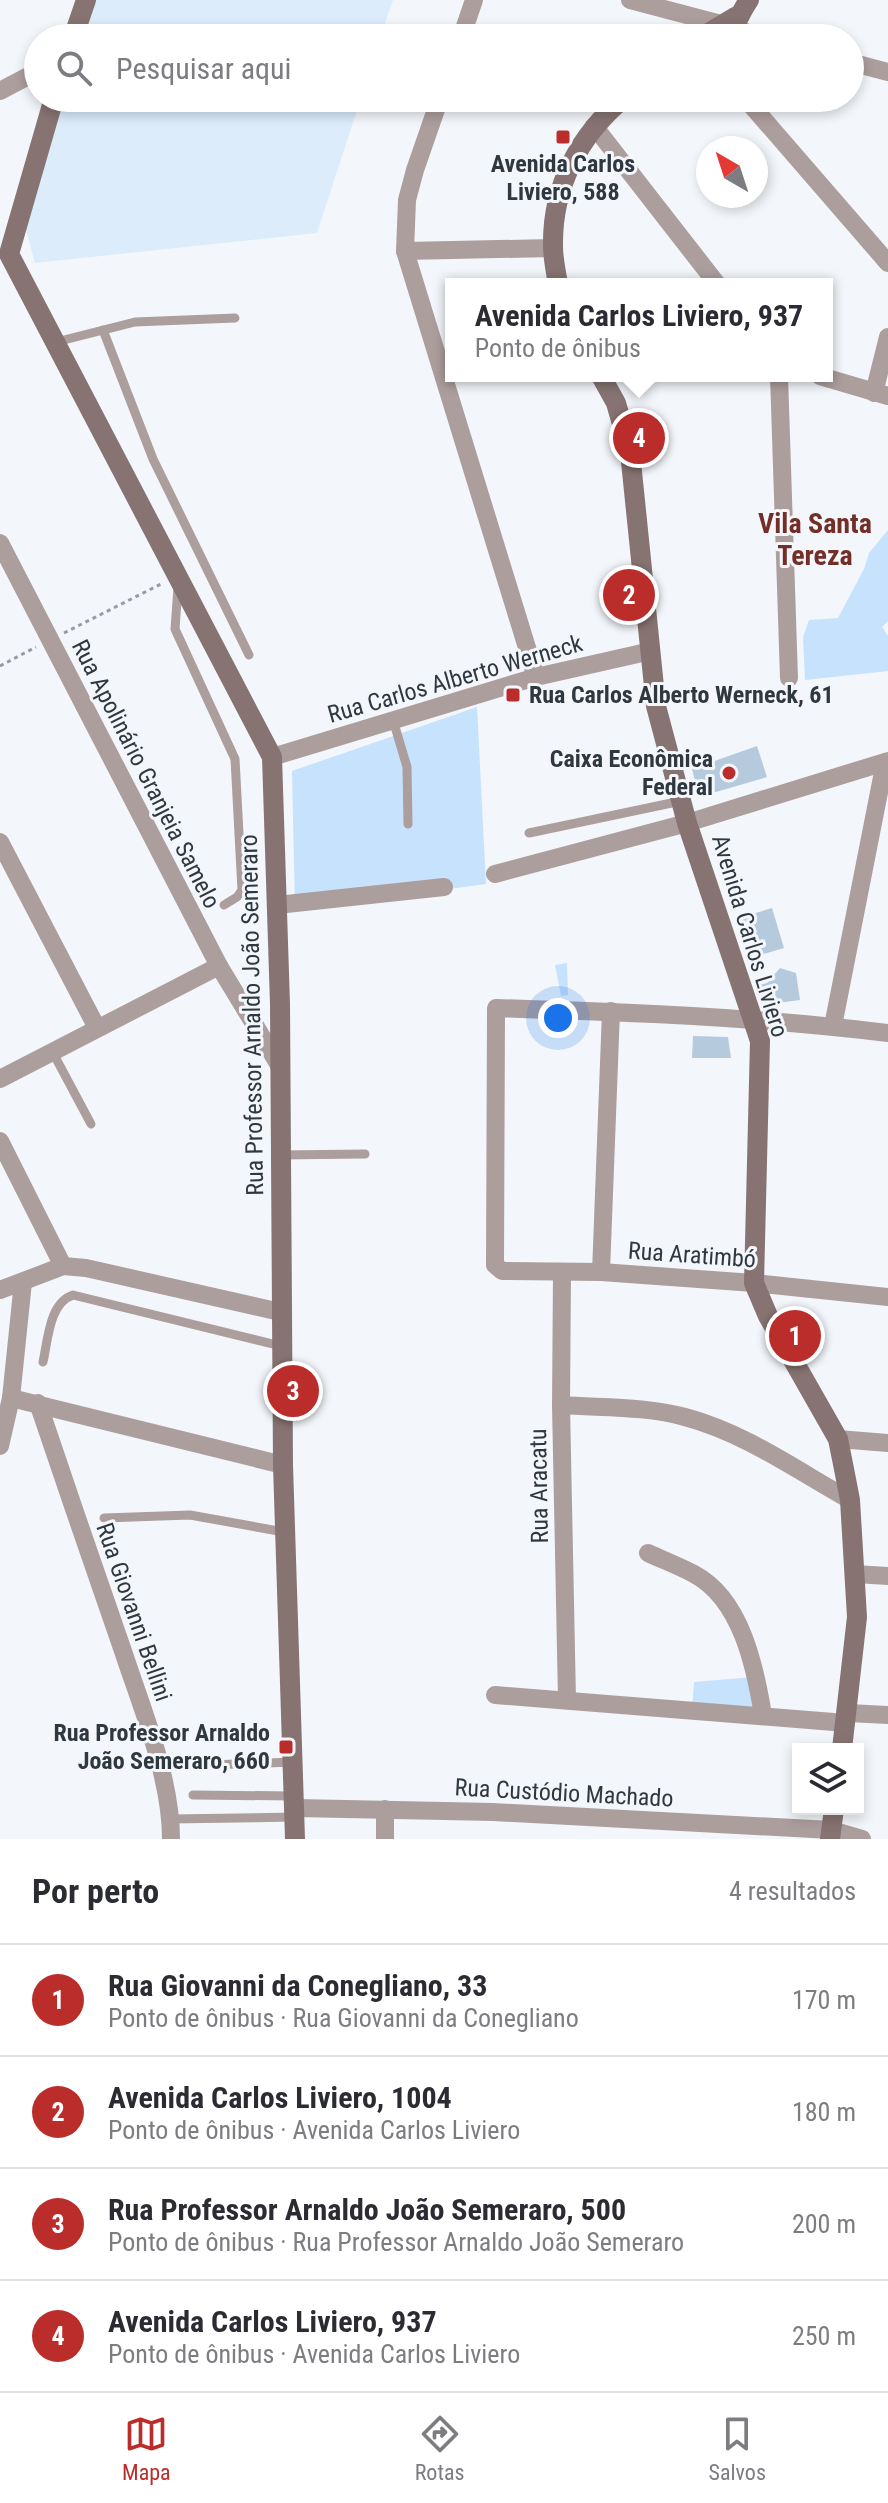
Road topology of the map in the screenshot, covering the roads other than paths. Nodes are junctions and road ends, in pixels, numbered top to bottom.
1 (86, 0) edge
2 (474, 0) edge
3 (630, 0) edge
4 (734, 21) edge
5 (78, 24) edge
6 (466, 24) edge
7 (864, 66) edge
8 (888, 72) edge
9 (24, 78) edge
10 (0, 91) edge
11 (50, 112) edge
12 (435, 112) edge
13 (609, 112) edge
14 (757, 112) edge
15 (594, 126) junction
16 (553, 248) junction
17 (405, 251) junction
18 (4, 256) edge
19 (888, 263) edge
20 (557, 278) edge
21 (712, 278) edge
22 (235, 318) dead end
23 (103, 330) junction
24 (888, 337) edge
25 (56, 342) junction
26 (833, 380) edge
27 (445, 381) edge
28 (445, 382) edge
29 (606, 382) edge
30 (779, 382) edge
31 (881, 395) edge
32 (0, 543) edge
33 (178, 575) junction
34 (651, 651) junction
35 (249, 655) dead end
36 (536, 677) junction
37 (789, 678) dead end
38 (393, 720) junction
39 (272, 757) junction
40 (887, 762) edge
41 (681, 801) junction
42 (687, 823) junction
43 (408, 824) dead end
44 (529, 833) dead end
45 (0, 842) edge
46 (495, 874) dead end
47 (444, 887) dead end
48 (224, 905) dead end
49 (277, 905) junction
50 (219, 966) junction
51 (611, 1011) junction
52 (754, 1020) junction
53 (833, 1026) junction
54 (97, 1028) junction
55 (888, 1033) edge
56 (52, 1051) junction
57 (279, 1065) junction
58 (0, 1079) edge
59 (91, 1124) dead end
60 (0, 1141) edge
61 (365, 1154) dead end
62 (280, 1155) junction
63 (63, 1266) junction
64 (562, 1272) junction
65 (601, 1272) junction
66 (23, 1282) junction
67 (754, 1283) junction
68 (0, 1290) edge
69 (888, 1297) edge
70 (280, 1312) junction
71 (281, 1346) junction
72 (43, 1362) dead end
73 (11, 1398) junction
74 (38, 1403) junction
75 (561, 1405) junction
76 (838, 1439) junction
77 (888, 1443) edge
78 (0, 1446) edge
79 (283, 1465) junction
80 (850, 1500) junction
81 (104, 1518) dead end
82 (285, 1532) junction
83 (648, 1553) dead end
84 (855, 1574) junction
85 (888, 1576) edge
86 (495, 1695) dead end
87 (567, 1700) junction
88 (763, 1715) junction
89 (888, 1715) edge
90 (847, 1718) junction
91 (843, 1743) edge
92 (294, 1762) junction
93 (185, 1766) dead end
94 (193, 1795) dead end
95 (296, 1807) junction
96 (385, 1809) junction
97 (171, 1819) junction
98 (830, 1834) edge
99 (171, 1839) edge
100 (295, 1839) edge
101 (385, 1839) edge
102 (862, 1839) edge

1 - 5 main road
2 - 6 street
3 - 4 street
7 - 8 street
9 - 10 street
11 - 18 main road
12 - 17 street
13 - 15 main road
14 - 19 street
15 - 16 main road
15 - 21 street
16 - 17 street
16 - 20 main road
17 - 27 street
18 - 25 main road, Rua Professor Arnaldo João Semeraro
22 - 23 lane
23 - 25 lane
23 - 35 lane
24 - 31 street
25 - 33 main road, Rua Professor Arnaldo João Semeraro
26 - 31 street
28 - 36 street
29 - 34 main road, Avenida Carlos Liviero
30 - 37 street
32 - 50 street, Rua Apolinário Granjeia Samelo
33 - 39 main road, Rua Professor Arnaldo João Semeraro
33 - 48 lane
34 - 36 street, Rua Carlos Alberto Werneck
34 - 41 main road, Avenida Carlos Liviero
36 - 38 street, Rua Carlos Alberto Werneck
38 - 39 street, Rua Carlos Alberto Werneck
38 - 43 lane
39 - 49 main road, Rua Professor Arnaldo João Semeraro
40 - 42 street
40 - 53 street
41 - 42 main road, Avenida Carlos Liviero
41 - 44 lane
42 - 46 street
42 - 52 main road, Avenida Carlos Liviero
45 - 54 street
47 - 49 street
49 - 57 main road, Rua Professor Arnaldo João Semeraro
50 - 54 street
50 - 57 street, Rua Apolinário Granjeia Samelo
51 - 52 street
51 - 64 street, Rua Aratimbó
51 - 65 street
52 - 53 street
52 - 67 main road, Avenida Carlos Liviero
53 - 55 street
54 - 56 street
56 - 58 street
56 - 59 lane
57 - 62 main road, Rua Professor Arnaldo João Semeraro
60 - 63 street
61 - 62 lane
62 - 70 main road, Rua Professor Arnaldo João Semeraro
63 - 66 street
63 - 70 street
64 - 65 street, Rua Aratimbó
64 - 75 street, Rua Aracatu
65 - 67 street, Rua Aratimbó
66 - 68 street
66 - 73 street
67 - 69 street, Rua Aratimbó
67 - 76 main road
70 - 71 main road, Rua Professor Arnaldo João Semeraro
71 - 72 lane
71 - 79 main road, Rua Professor Arnaldo João Semeraro
73 - 74 street
73 - 78 street
74 - 79 street
74 - 97 street, Rua Giovanni Bellini
75 - 80 street
75 - 87 street, Rua Aracatu
76 - 77 street
76 - 80 main road
79 - 82 main road, Rua Professor Arnaldo João Semeraro
80 - 84 main road
81 - 82 lane
82 - 92 main road, Rua Professor Arnaldo João Semeraro
83 - 88 street
84 - 85 street
84 - 90 main road
86 - 87 street
87 - 88 street
88 - 90 street
89 - 90 street
90 - 91 main road
92 - 93 lane
92 - 95 main road, Rua Professor Arnaldo João Semeraro
94 - 95 lane
95 - 96 street, Rua Custódio Machado
95 - 97 lane
95 - 100 main road, Rua Professor Arnaldo João Semeraro
96 - 98 street, Rua Custódio Machado
96 - 101 street
97 - 99 street, Rua Giovanni Bellini
98 - 102 street, Rua Custódio Machado

